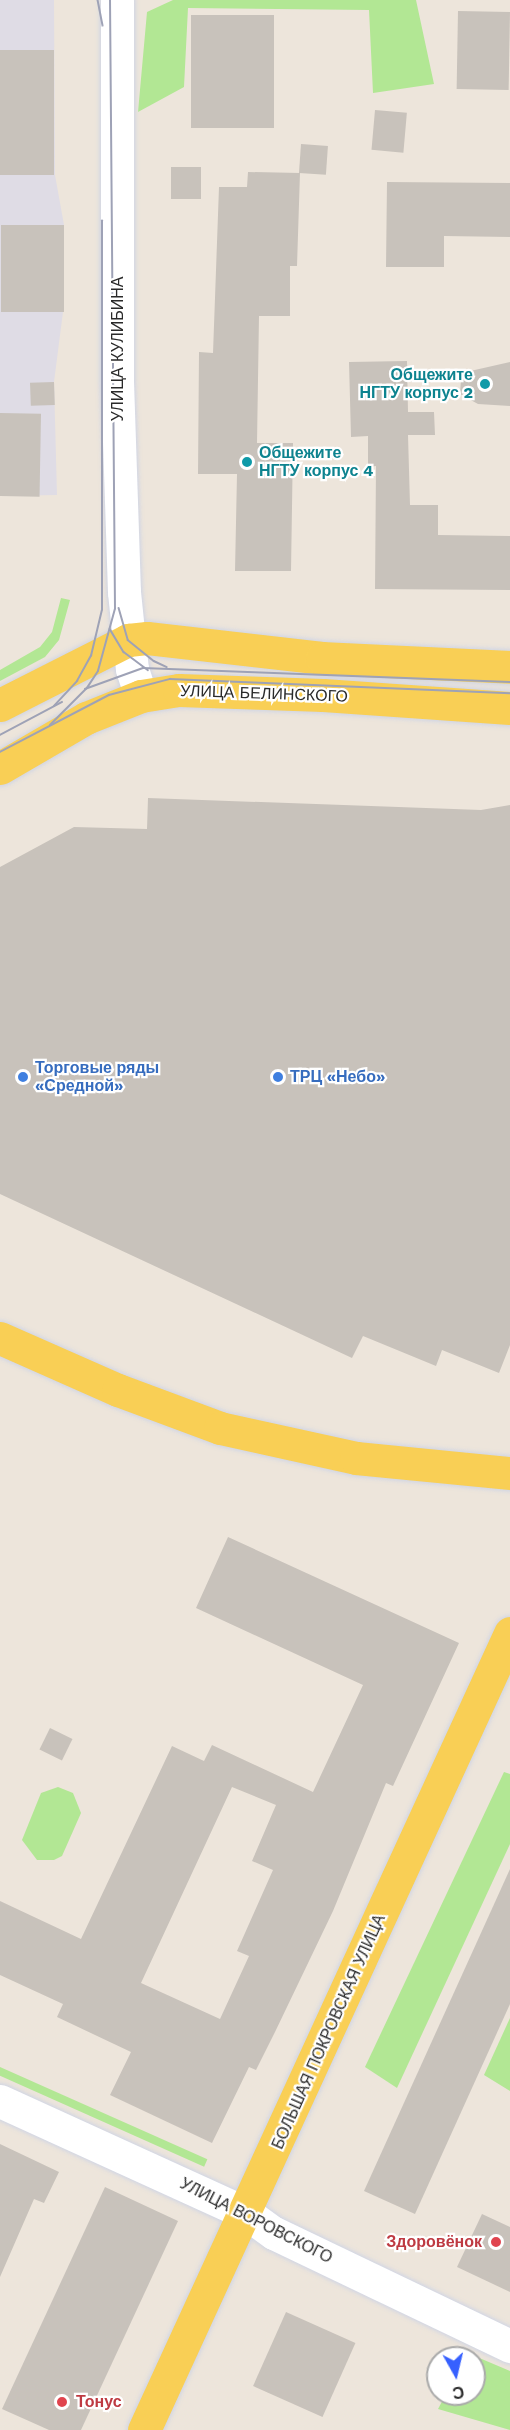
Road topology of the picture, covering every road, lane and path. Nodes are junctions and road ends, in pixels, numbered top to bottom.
1 (117, 0) edge
2 (128, 640) junction
3 (510, 667) edge
4 (141, 696) junction
5 (0, 705) edge
6 (510, 708) edge
7 (0, 768) edge
8 (0, 1338) edge
9 (510, 1473) edge
10 (510, 1633) edge
11 (0, 2101) edge
12 (246, 2213) junction
13 (510, 2346) edge
14 (144, 2430) edge

1 - 2 street, УЛИЦА КУЛИБИНА
2 - 3 main road
2 - 4 street, УЛИЦА КУЛИБИНА
2 - 5 main road
4 - 6 main road, УЛИЦА БЕЛИНСКОГО
4 - 7 main road, УЛИЦА БЕЛИНСКОГО
8 - 9 main road
10 - 12 main road, БОЛЬШАЯ ПОКРОВСКАЯ УЛИЦА
11 - 12 street, УЛИЦА ВОРОВСКОГО
12 - 13 street, УЛИЦА ВОРОВСКОГО
12 - 14 main road, БОЛЬШАЯ ПОКРОВСКАЯ УЛИЦА

